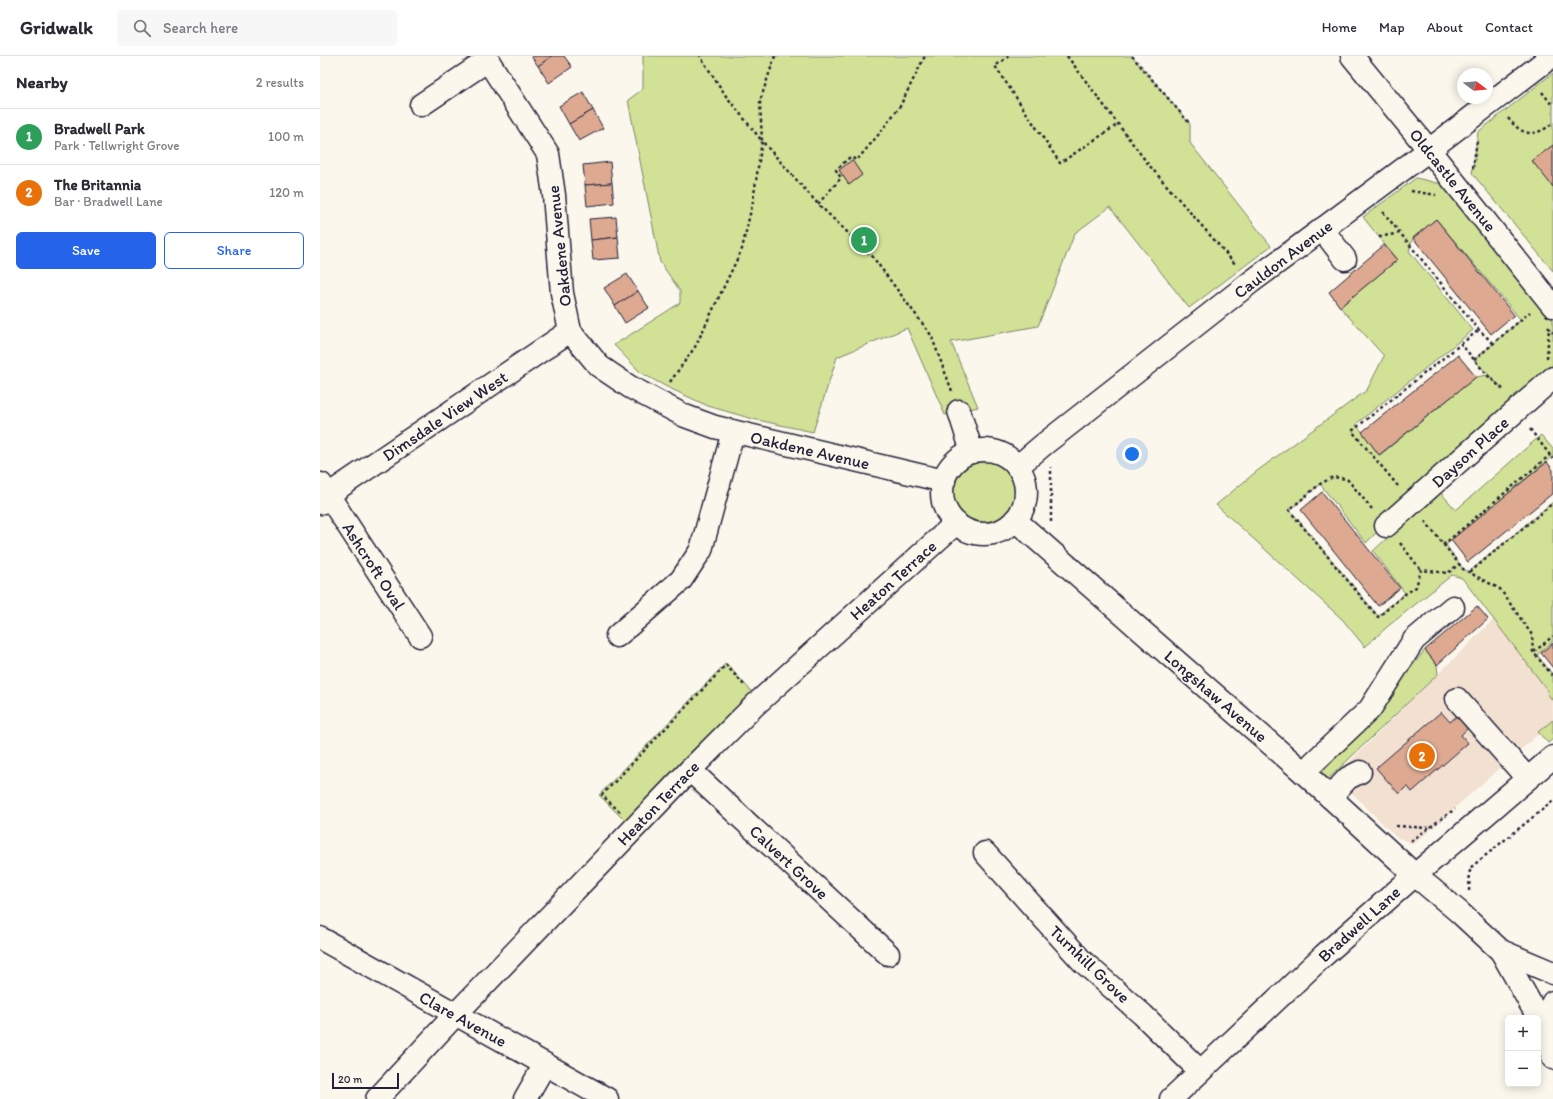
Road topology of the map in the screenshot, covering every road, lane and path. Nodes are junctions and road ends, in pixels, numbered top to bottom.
1 (700, 56) edge
2 (776, 56) edge
3 (925, 56) edge
4 (1009, 56) edge
5 (1067, 56) edge
6 (1132, 56) edge
7 (1352, 56) edge
8 (1552, 56) edge
9 (487, 58) edge
10 (1494, 100) junction
11 (421, 105) dead end
12 (1553, 123) edge
13 (1190, 124) dead end
14 (1117, 125) junction
15 (1477, 139) dead end
16 (762, 141) junction
17 (1429, 150) junction
18 (1472, 173) dead end
19 (818, 204) junction
20 (1379, 207) dead end
21 (1322, 229) junction
22 (1400, 233) junction
23 (1378, 237) dead end
24 (1346, 259) dead end
25 (1251, 282) junction
26 (1543, 307) edge
27 (1549, 328) dead end
28 (1479, 330) junction
29 (570, 331) junction
30 (1493, 343) junction
31 (1461, 344) junction
32 (1474, 360) junction
33 (1550, 372) edge
34 (660, 402) junction
35 (1518, 410) junction
36 (959, 411) joint
37 (733, 432) junction
38 (1043, 445) junction
39 (972, 452) junction
40 (1550, 455) junction
41 (1553, 459) edge
42 (1017, 467) junction
43 (944, 481) junction
44 (323, 494) edge
45 (1553, 503) edge
46 (1417, 511) junction
47 (1015, 520) junction
48 (956, 523) junction
49 (1386, 526) junction
50 (1039, 541) junction
51 (1443, 545) junction
52 (1459, 564) junction
53 (1421, 570) junction
54 (1470, 572) junction
55 (1453, 607) dead end
56 (420, 636) dead end
57 (617, 636) dead end
58 (1553, 636) edge
59 (1533, 652) junction
60 (1553, 676) edge
61 (746, 688) dead end
62 (1457, 699) dead end
63 (1553, 757) edge
64 (690, 770) junction
65 (1360, 772) dead end
66 (1304, 773) junction
67 (1528, 778) junction
68 (1330, 797) junction
69 (1553, 802) edge
70 (623, 815) dead end
71 (1394, 826) dead end
72 (1430, 828) dead end
73 (984, 853) dead end
74 (1415, 875) junction
75 (1459, 912) junction
76 (320, 938) edge
77 (1501, 951) junction
78 (888, 954) dead end
79 (1553, 973) edge
80 (1553, 1002) edge
81 (455, 1014) junction
82 (1544, 1028) junction
83 (1553, 1058) edge
84 (545, 1064) junction
85 (1200, 1071) junction
86 (377, 1099) edge
87 (525, 1099) edge
88 (606, 1099) edge
89 (1171, 1099) edge

1 - 16 path
2 - 16 path
3 - 19 path
4 - 14 path
5 - 14 path
6 - 13 path
7 - 17 street, Oldcastle Avenue
8 - 10 street, Cauldon Avenue
9 - 11 street
9 - 29 street, Oakdene Avenue
10 - 12 path
10 - 17 street, Cauldon Avenue
14 - 25 path
15 - 18 path
16 - 19 path
16 - 34 path
17 - 21 street, Cauldon Avenue
17 - 26 street, Oldcastle Avenue
19 - 36 path
20 - 22 path
21 - 24 street
21 - 25 street, Cauldon Avenue
22 - 23 path
22 - 28 path
25 - 38 street, Cauldon Avenue
26 - 30 path
27 - 33 path
28 - 30 path
28 - 31 path
29 - 34 street, Oakdene Avenue
29 - 44 street, Dimsdale View West
30 - 32 path
31 - 32 path
31 - 46 path
32 - 35 path
33 - 35 street, Dayson Place
34 - 37 street, Oakdene Avenue
35 - 40 path
35 - 46 street, Dayson Place
36 - 39 street
37 - 43 street, Oakdene Avenue
37 - 57 street
38 - 42 street, Cauldon Avenue
38 - 50 path
39 - 42 street
39 - 43 street
40 - 41 path
40 - 51 path
42 - 47 street
43 - 48 street
44 - 56 street, Ashcroft Oval
45 - 54 path
46 - 49 street, Dayson Place
46 - 51 path
47 - 48 street
47 - 50 street, Longshaw Avenue
48 - 64 street, Heaton Terrace
49 - 53 path
49 - 53 path
50 - 66 street, Longshaw Avenue
51 - 52 path
52 - 53 path
52 - 54 path
54 - 59 path
55 - 66 street
58 - 59 path
59 - 60 path
61 - 70 path
62 - 67 street
63 - 67 street, Bradwell Lane
64 - 78 street, Calvert Grove
64 - 81 street, Heaton Terrace
65 - 68 street
66 - 68 street, Longshaw Avenue
67 - 74 street, Bradwell Lane
68 - 74 street, Longshaw Avenue
69 - 75 path
71 - 72 path
73 - 85 street, Turnhill Grove
74 - 75 street, Longshaw Avenue
74 - 85 street, Bradwell Lane
75 - 77 street, Longshaw Avenue
76 - 81 street, Clare Avenue
77 - 79 street
77 - 82 street
80 - 82 street
81 - 84 street, Clare Avenue
81 - 86 street, Heaton Terrace
82 - 83 street
84 - 87 street
84 - 88 street, Clare Avenue
85 - 89 street, Bradwell Lane

